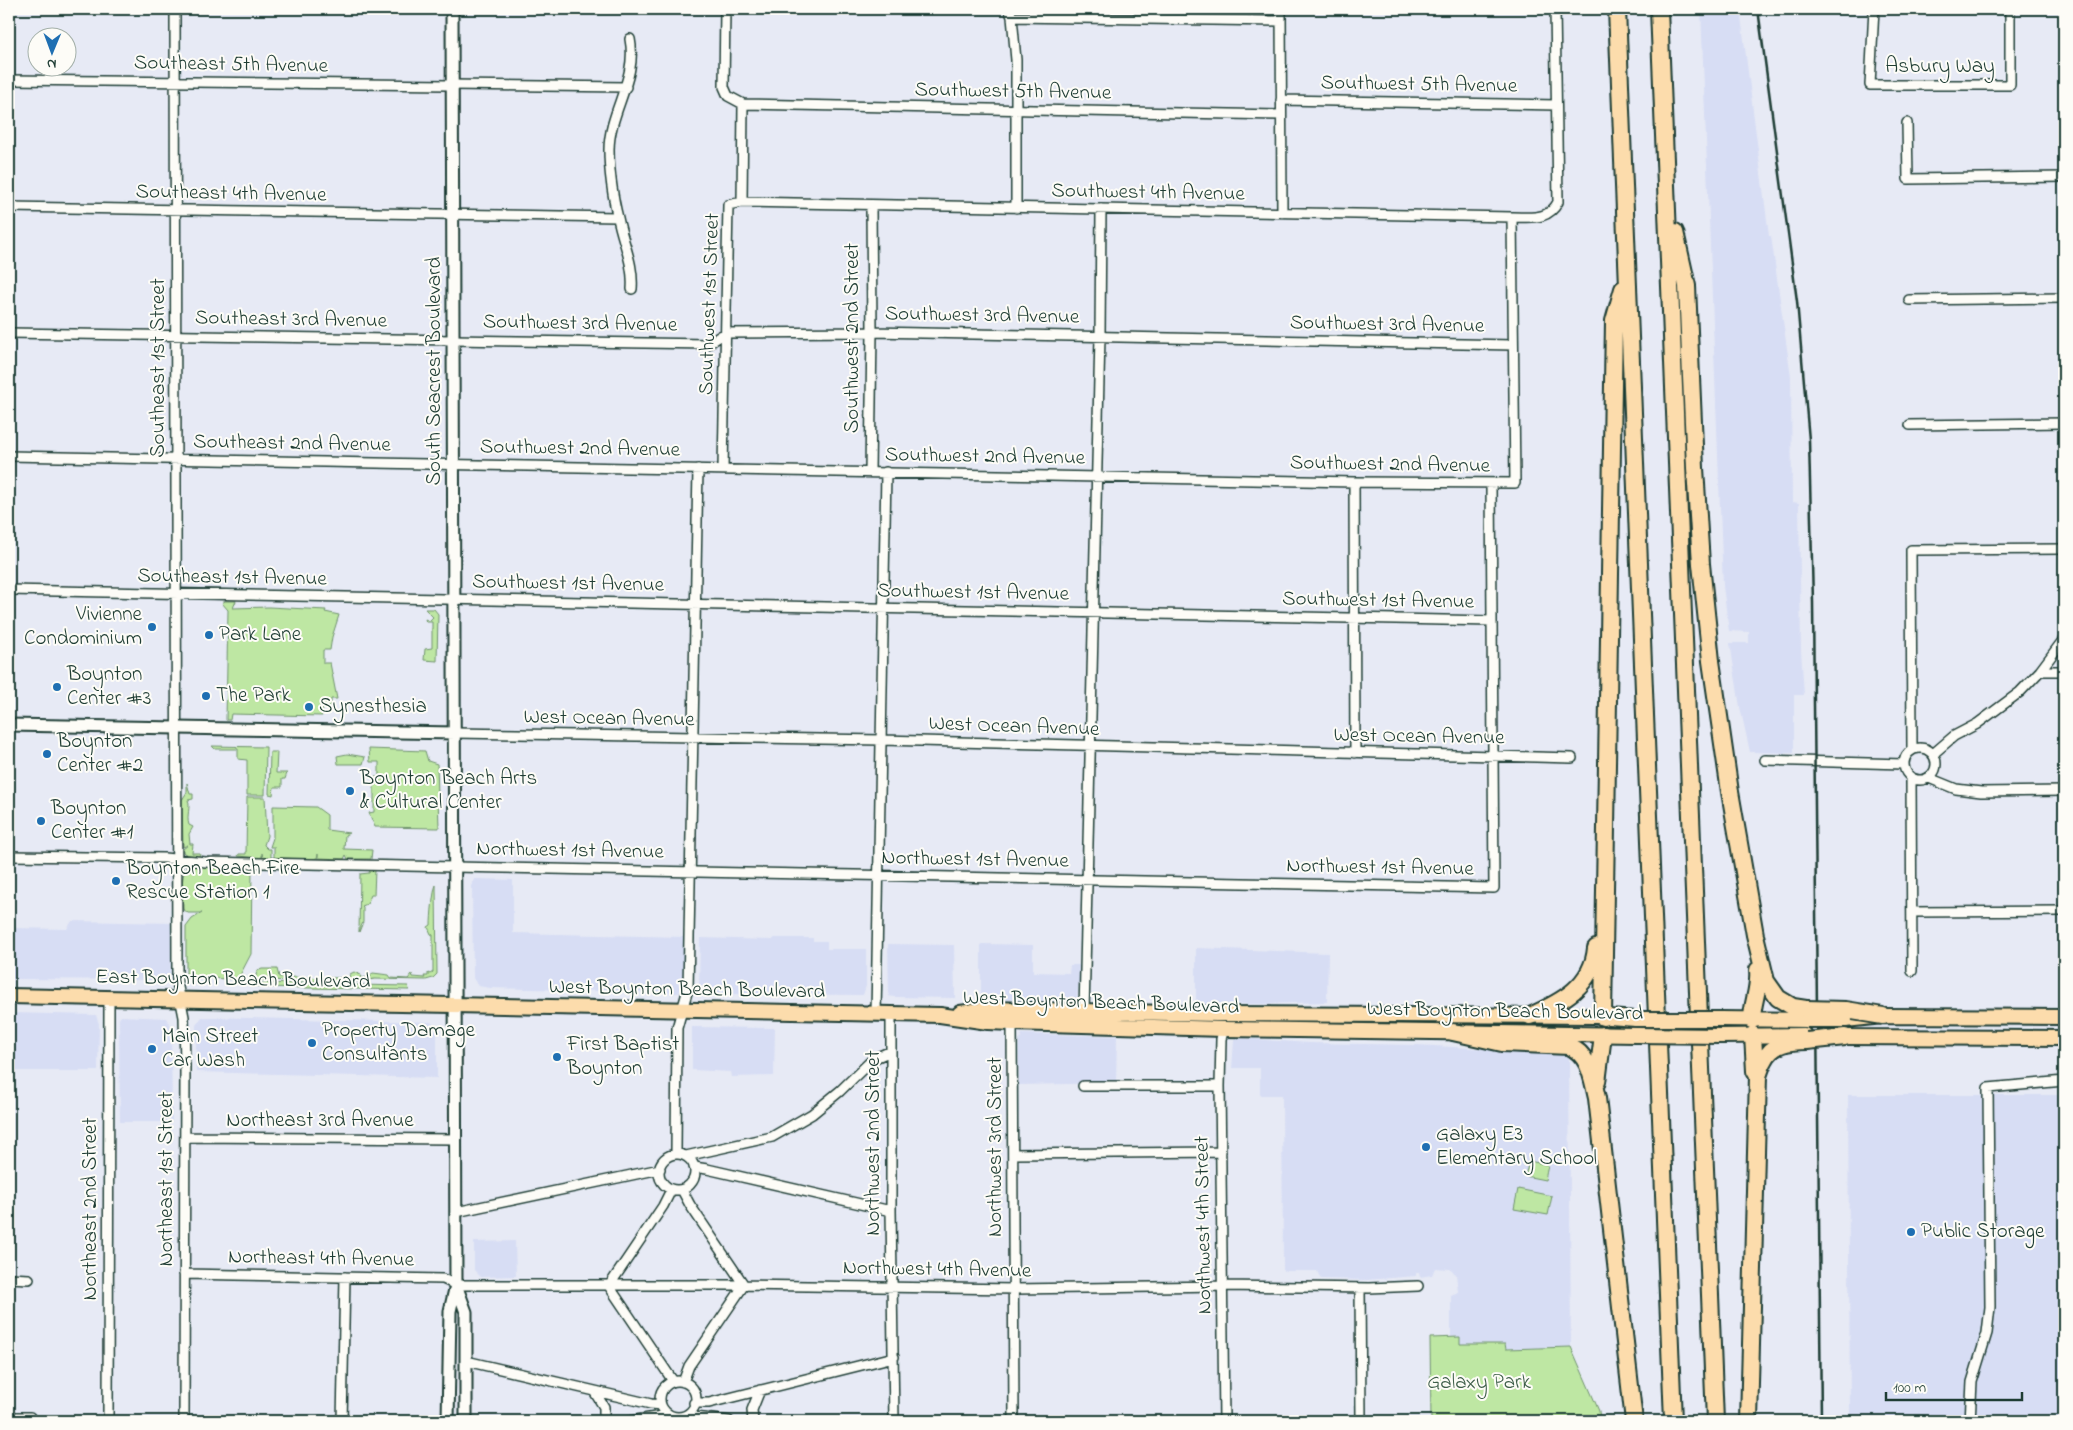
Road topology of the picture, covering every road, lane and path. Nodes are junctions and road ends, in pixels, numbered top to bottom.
1 (175, 9) edge
2 (452, 9) edge
3 (725, 9) edge
4 (1281, 9) edge
5 (1555, 9) edge
6 (1617, 9) edge
7 (1659, 9) edge
8 (1874, 9) edge
9 (2010, 9) edge
10 (1011, 13) edge
11 (1281, 20) junction
12 (630, 39) dead end
13 (9, 80) edge
14 (176, 81) junction
15 (452, 85) junction
16 (626, 87) junction
17 (1281, 100) junction
18 (744, 104) junction
19 (1556, 105) junction
20 (1015, 110) junction
21 (1281, 115) junction
22 (1907, 123) dead end
23 (2064, 177) edge
24 (1666, 191) junction
25 (742, 202) junction
26 (871, 205) junction
27 (9, 207) edge
28 (1016, 208) junction
29 (1101, 209) junction
30 (176, 210) junction
31 (1282, 212) junction
32 (452, 215) junction
33 (617, 217) junction
34 (1512, 218) junction
35 (1627, 275) junction
36 (632, 289) dead end
37 (2064, 298) edge
38 (1909, 300) dead end
39 (872, 332) junction
40 (9, 333) edge
41 (725, 333) junction
42 (177, 336) junction
43 (1100, 336) junction
44 (453, 340) junction
45 (1513, 345) junction
46 (2064, 423) edge
47 (1910, 425) dead end
48 (9, 456) edge
49 (177, 460) junction
50 (454, 464) junction
51 (698, 469) junction
52 (723, 469) junction
53 (870, 472) junction
54 (886, 472) junction
55 (1096, 476) junction
56 (1354, 482) junction
57 (1491, 484) junction
58 (2064, 549) edge
59 (9, 590) edge
60 (177, 594) junction
61 (455, 599) junction
62 (695, 604) junction
63 (885, 609) junction
64 (1093, 614) junction
65 (1354, 618) junction
66 (1491, 621) junction
67 (2064, 639) edge
68 (2040, 671) junction
69 (2064, 671) edge
70 (9, 725) edge
71 (177, 728) junction
72 (455, 733) junction
73 (693, 738) junction
74 (882, 740) junction
75 (1089, 746) junction
76 (1912, 749) junction
77 (1355, 753) junction
78 (1933, 754) junction
79 (1492, 755) junction
80 (1572, 758) dead end
81 (1764, 760) dead end
82 (1904, 764) junction
83 (1911, 778) junction
84 (1929, 778) junction
85 (2064, 791) edge
86 (9, 856) edge
87 (178, 859) junction
88 (455, 866) junction
89 (691, 871) junction
90 (879, 875) junction
91 (1088, 879) junction
92 (1604, 891) junction
93 (2064, 911) edge
94 (1912, 912) junction
95 (1755, 935) junction
96 (1912, 971) dead end
97 (9, 996) edge
98 (109, 998) junction
99 (181, 1000) junction
100 (456, 1004) junction
101 (683, 1010) junction
102 (1084, 1012) junction
103 (876, 1014) junction
104 (891, 1014) junction
105 (1323, 1014) junction
106 (1806, 1014) junction
107 (946, 1015) junction
108 (1530, 1016) junction
109 (1883, 1016) joint
110 (1603, 1017) junction
111 (2064, 1017) edge
112 (1012, 1023) junction
113 (1752, 1027) junction
114 (1224, 1029) junction
115 (1453, 1032) junction
116 (1603, 1035) junction
117 (1845, 1037) joint
118 (1808, 1038) junction
119 (2064, 1038) edge
120 (891, 1051) junction
121 (1758, 1076) junction
122 (2064, 1081) edge
123 (1083, 1086) dead end
124 (1220, 1086) junction
125 (1596, 1098) junction
126 (185, 1137) junction
127 (456, 1139) junction
128 (1221, 1152) junction
129 (676, 1153) junction
130 (1013, 1154) junction
131 (686, 1156) junction
132 (694, 1168) junction
133 (660, 1169) junction
134 (670, 1190) junction
135 (682, 1190) junction
136 (891, 1211) junction
137 (456, 1212) junction
138 (184, 1274) junction
139 (345, 1277) junction
140 (9, 1278) edge
141 (29, 1278) dead end
142 (456, 1285) junction
143 (744, 1285) junction
144 (609, 1286) junction
145 (1222, 1286) junction
146 (1418, 1286) dead end
147 (894, 1288) junction
148 (1360, 1288) junction
149 (1015, 1289) junction
150 (894, 1358) junction
151 (466, 1361) junction
152 (673, 1381) junction
153 (683, 1382) junction
154 (760, 1390) junction
155 (594, 1391) junction
156 (694, 1403) junction
157 (661, 1404) junction
158 (668, 1415) junction
159 (9, 1417) edge
160 (30, 1417) dead end
161 (682, 1419) edge
162 (108, 1421) edge
163 (184, 1421) edge
164 (342, 1421) edge
165 (448, 1421) edge
166 (466, 1421) edge
167 (604, 1421) edge
168 (631, 1421) edge
169 (729, 1421) edge
170 (753, 1421) edge
171 (894, 1421) edge
172 (1014, 1421) edge
173 (1224, 1421) edge
174 (1361, 1421) edge
175 (1634, 1421) edge
176 (1673, 1421) edge
177 (1715, 1421) edge
178 (1749, 1421) edge
179 (1970, 1421) edge

1 - 14 street, Southeast 1st Street
2 - 15 street, South Seacrest Boulevard
3 - 18 street
4 - 11 street
5 - 19 street
6 - 35 highway
7 - 24 highway
8 - 9 street, Asbury Way
10 - 11 street
10 - 20 street
11 - 17 street
12 - 16 street
13 - 14 street, Southeast 5th Avenue
14 - 15 street, Southeast 5th Avenue
14 - 30 street, Southeast 1st Street
15 - 16 street
15 - 32 street, South Seacrest Boulevard
16 - 33 street
17 - 19 street, Southwest 5th Avenue
17 - 21 street
18 - 20 street, Southwest 5th Avenue
18 - 25 street, Southwest 1st Street
19 - 34 street, Southwest 4th Avenue
20 - 21 street, Southwest 5th Avenue
20 - 28 street
21 - 31 street
22 - 23 street
24 - 95 highway
24 - 177 highway
25 - 26 street, Southwest 4th Avenue
25 - 41 street, Southwest 1st Street
26 - 28 street, Southwest 4th Avenue
26 - 39 street, Southwest 2nd Street
27 - 30 street, Southeast 4th Avenue
28 - 29 street, Southwest 4th Avenue
29 - 31 street, Southwest 4th Avenue
29 - 43 street
30 - 32 street, Southeast 4th Avenue
30 - 42 street, Southeast 1st Street
31 - 34 street, Southwest 4th Avenue
32 - 33 street
32 - 44 street, South Seacrest Boulevard
33 - 36 street
34 - 45 street
35 - 92 highway
35 - 176 highway
37 - 38 street
39 - 41 street, Southwest 3rd Avenue
39 - 43 street, Southwest 3rd Avenue
39 - 53 street, Southwest 2nd Street
40 - 42 street, Southeast 3rd Avenue
41 - 44 street, Southwest 3rd Avenue
41 - 52 street, Southwest 1st Street
42 - 44 street, Southeast 3rd Avenue
42 - 49 street, Southeast 1st Street
43 - 45 street, Southwest 3rd Avenue
43 - 55 street
44 - 50 street, South Seacrest Boulevard
45 - 57 street, Southwest 2nd Avenue
46 - 47 street
48 - 49 street, Southeast 2nd Avenue
49 - 50 street, Southeast 2nd Avenue
49 - 60 street, Southeast 1st Street
50 - 51 street, Southwest 2nd Avenue
50 - 61 street, South Seacrest Boulevard
51 - 52 street, Southwest 2nd Avenue
51 - 62 street
52 - 53 street, Southwest 2nd Avenue
53 - 54 street, Southwest 2nd Avenue
54 - 55 street, Southwest 2nd Avenue
54 - 63 street
55 - 56 street, Southwest 2nd Avenue
55 - 64 street
56 - 57 street, Southwest 2nd Avenue
56 - 65 street
57 - 66 street
58 - 76 street
59 - 60 street, Southeast 1st Avenue
60 - 61 street, Southeast 1st Avenue
60 - 71 street, Southeast 1st Street
61 - 62 street, Southwest 1st Avenue
61 - 72 street, South Seacrest Boulevard
62 - 63 street, Southwest 1st Avenue
62 - 73 street
63 - 64 street, Southwest 1st Avenue
63 - 74 street
64 - 65 street, Southwest 1st Avenue
64 - 75 street
65 - 66 street, Southwest 1st Avenue
65 - 77 street
66 - 79 street
67 - 68 street
68 - 69 street
68 - 78 street
70 - 71 street
71 - 72 street
71 - 87 street, Northeast 1st Street
72 - 73 street, West Ocean Avenue
72 - 88 street, South Seacrest Boulevard
73 - 74 street, West Ocean Avenue
73 - 89 street
74 - 75 street, West Ocean Avenue
74 - 90 street
75 - 77 street, West Ocean Avenue
75 - 91 street
76 - 78 street
76 - 82 street
77 - 79 street, West Ocean Avenue
78 - 84 street
79 - 80 street, West Ocean Avenue
79 - 91 street, Northwest 1st Avenue
81 - 82 street
82 - 83 street
83 - 84 street
83 - 94 street
84 - 85 street
86 - 87 street, Northwest 1st Avenue
87 - 88 street, Northwest 1st Avenue
87 - 99 street, Northeast 1st Street
88 - 89 street, Northwest 1st Avenue
88 - 100 street, South Seacrest Boulevard
89 - 90 street, Northwest 1st Avenue
89 - 101 street
90 - 91 street, Northwest 1st Avenue
90 - 103 street
91 - 102 street
92 - 108 highway
92 - 110 highway
93 - 94 street
94 - 96 street
95 - 106 highway
95 - 113 highway
97 - 98 main road, East Boynton Beach Boulevard
98 - 99 main road, East Boynton Beach Boulevard
98 - 162 street, Northeast 2nd Street
99 - 100 main road, East Boynton Beach Boulevard
99 - 126 street, Northeast 1st Street
100 - 101 main road, West Boynton Beach Boulevard
100 - 127 street, South Seacrest Boulevard
101 - 103 main road, West Boynton Beach Boulevard
101 - 129 street
102 - 105 main road, West Boynton Beach Boulevard
102 - 107 main road, West Boynton Beach Boulevard
103 - 104 main road, West Boynton Beach Boulevard
104 - 107 main road, West Boynton Beach Boulevard
104 - 120 street, Northwest 2nd Street
105 - 108 main road, West Boynton Beach Boulevard
105 - 114 main road
106 - 109 highway, bridge
106 - 113 main road, West Boynton Beach Boulevard
107 - 112 main road, West Boynton Beach Boulevard
108 - 110 main road, West Boynton Beach Boulevard
109 - 111 main road
110 - 113 main road, West Boynton Beach Boulevard, bridge
110 - 116 main road
112 - 114 main road, West Boynton Beach Boulevard
112 - 130 street, Northwest 3rd Street
113 - 116 main road, West Boynton Beach Boulevard, bridge
113 - 118 main road, West Boynton Beach Boulevard
113 - 121 highway
114 - 115 main road, West Boynton Beach Boulevard
114 - 124 street, Northwest 4th Street
115 - 116 main road, West Boynton Beach Boulevard
115 - 125 highway
116 - 125 highway
117 - 118 highway, bridge
117 - 119 main road
118 - 121 highway
120 - 131 street
120 - 136 street, Northwest 2nd Street
121 - 178 highway
122 - 179 street
123 - 124 street
124 - 128 street, Northwest 4th Street
125 - 175 highway
126 - 127 street, Northeast 3rd Avenue
126 - 138 street, Northeast 1st Street
127 - 137 street, South Seacrest Boulevard
128 - 130 street
128 - 145 street, Northwest 4th Street
129 - 131 street
129 - 133 street
130 - 149 street, Northwest 3rd Street
131 - 132 street
132 - 135 street
132 - 136 street
133 - 134 street
133 - 137 street
134 - 135 street
134 - 144 street
135 - 143 street
136 - 147 street, Northwest 2nd Street
137 - 142 street, South Seacrest Boulevard
138 - 139 street, Northeast 4th Avenue
138 - 163 street, Northeast 1st Street
139 - 142 street, Northeast 4th Avenue
139 - 164 street
140 - 141 street
142 - 144 street, Northwest 4th Avenue
142 - 151 street
142 - 165 street
143 - 144 street, Northwest 4th Avenue
143 - 147 street, Northwest 4th Avenue
143 - 153 street
144 - 152 street
145 - 148 street, Northwest 4th Avenue
145 - 149 street, Northwest 4th Avenue
145 - 173 street, Northwest 4th Street
146 - 148 street, Northwest 4th Avenue
147 - 149 street, Northwest 4th Avenue
147 - 150 street, Northwest 2nd Street
148 - 174 street
149 - 172 street, Northwest 3rd Street
150 - 154 street
150 - 171 street, Northwest 2nd Street
151 - 155 street
151 - 166 street
152 - 153 street
152 - 157 street
153 - 156 street
154 - 156 street
154 - 170 street
155 - 157 street
155 - 167 street
156 - 161 street
157 - 158 street
158 - 161 street
158 - 168 street
159 - 160 street
161 - 169 street

